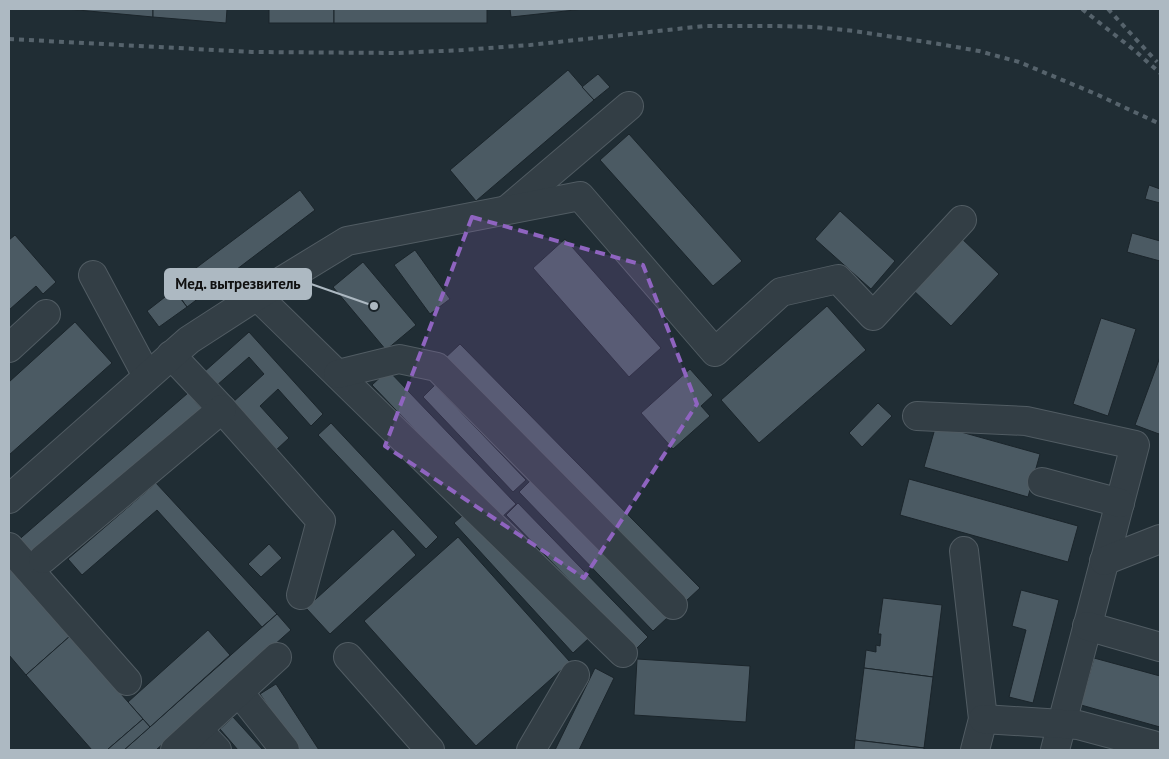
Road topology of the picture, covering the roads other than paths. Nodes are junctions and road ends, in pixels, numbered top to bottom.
1 (629, 106) dead end
2 (507, 210) junction
3 (962, 220) dead end
4 (93, 274) dead end
5 (258, 296) junction
6 (46, 314) dead end
7 (9, 348) edge
8 (171, 356) junction
9 (338, 374) junction
10 (147, 376) junction
11 (222, 410) junction
12 (917, 416) dead end
13 (1042, 482) dead end
14 (9, 499) edge
15 (1120, 503) junction
16 (1160, 539) edge
17 (9, 547) edge
18 (964, 551) dead end
19 (43, 559) dead end
20 (1104, 561) junction
21 (300, 595) dead end
22 (673, 605) dead end
23 (1087, 626) junction
24 (1160, 647) edge
25 (624, 653) dead end
26 (277, 657) dead end
27 (348, 657) dead end
28 (576, 675) dead end
29 (127, 681) dead end
30 (239, 692) junction
31 (983, 719) junction
32 (1062, 724) junction
33 (198, 730) junction
34 (175, 750) edge
35 (217, 750) edge
36 (284, 750) edge
37 (430, 750) edge
38 (531, 750) edge
39 (975, 750) edge
40 (1055, 750) edge
41 (1154, 750) edge

1 - 2 street
2 - 3 street
2 - 5 street
4 - 10 street
5 - 8 street
5 - 9 street
6 - 7 street
8 - 10 street
8 - 11 street
9 - 22 street
9 - 25 street
10 - 14 street
11 - 19 street
11 - 21 street
12 - 15 street
13 - 15 street
15 - 20 street
16 - 20 street
17 - 29 street
18 - 31 street
20 - 23 street
23 - 24 street
23 - 32 street
26 - 30 street
27 - 37 street
28 - 38 street
30 - 33 street
30 - 36 street
31 - 32 street
31 - 39 street
32 - 40 street
32 - 41 street
33 - 34 street
33 - 35 street

